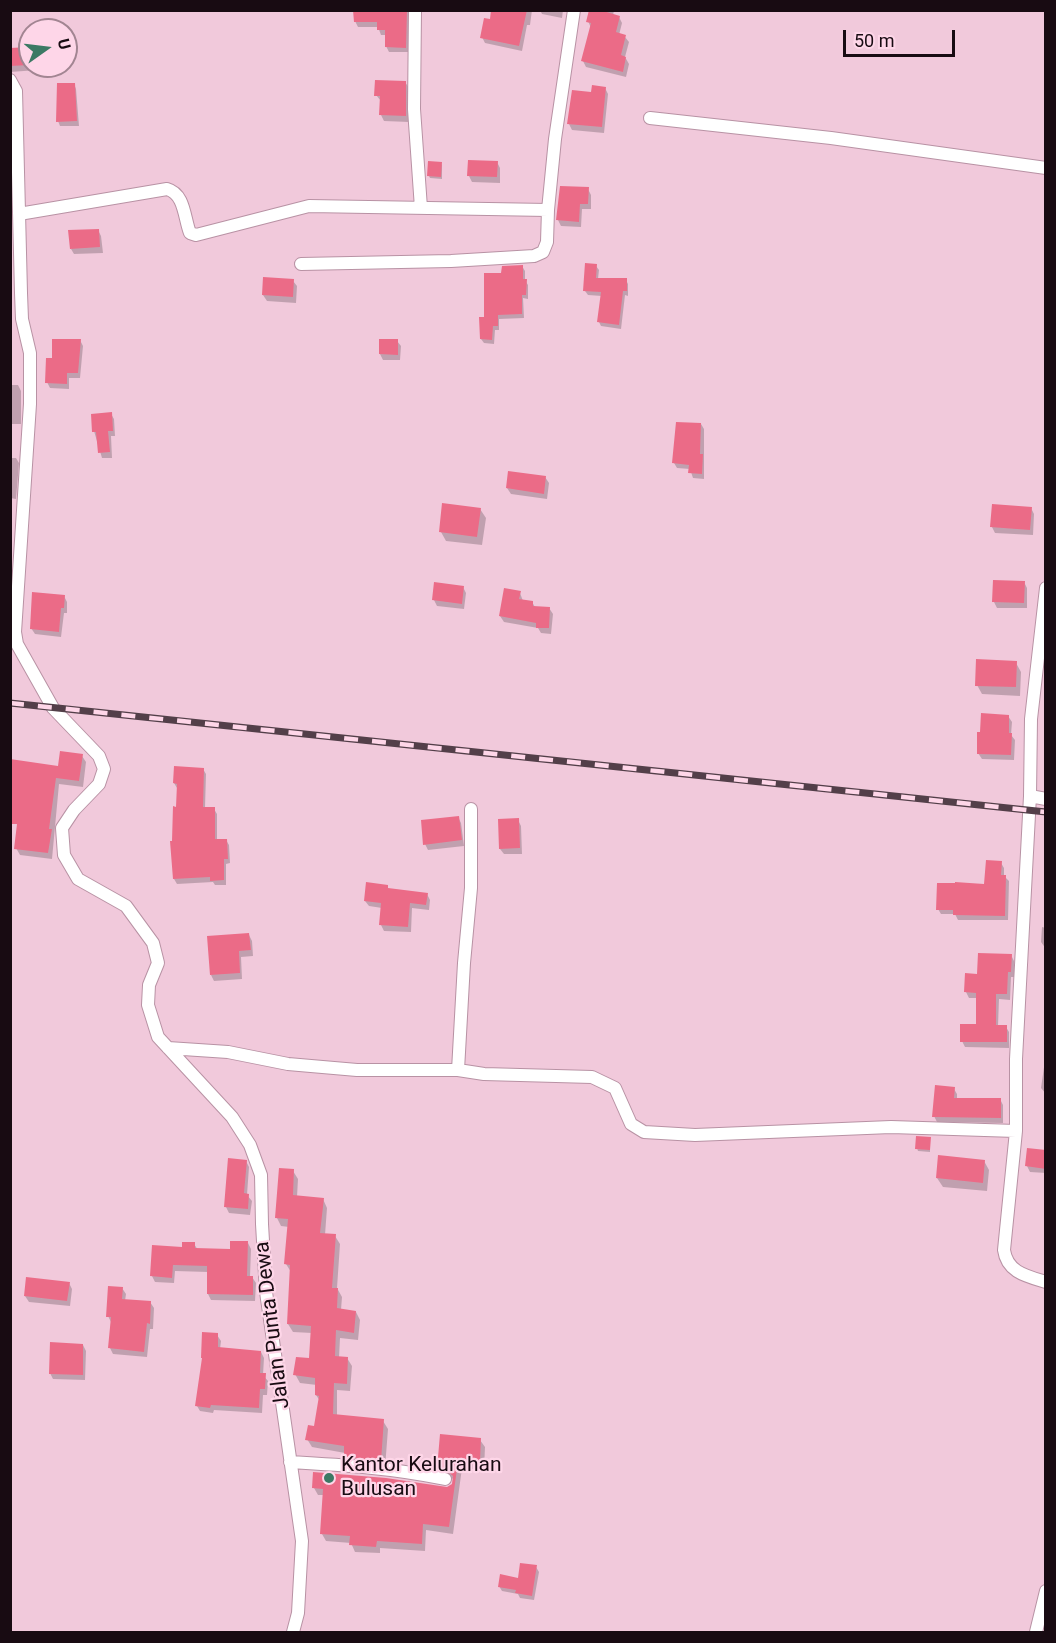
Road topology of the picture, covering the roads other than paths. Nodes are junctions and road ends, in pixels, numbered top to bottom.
1 (415, 10) edge
2 (574, 10) edge
3 (10, 80) edge
4 (651, 118) dead end
5 (1046, 168) edge
6 (421, 208) junction
7 (548, 210) junction
8 (19, 214) junction
9 (301, 264) dead end
10 (1046, 588) edge
11 (1030, 796) junction
12 (1046, 799) edge
13 (471, 809) dead end
14 (168, 1048) junction
15 (459, 1070) junction
16 (1016, 1131) junction
17 (1046, 1282) edge
18 (290, 1462) junction
19 (445, 1479) dead end
20 (1046, 1591) edge
21 (293, 1632) edge
22 (1036, 1632) edge

1 - 6 street
2 - 7 street
3 - 8 street, Jalan Punta Dewa
4 - 5 street
6 - 7 street
6 - 8 street
7 - 9 street
8 - 14 street, Jalan Punta Dewa
10 - 11 street
11 - 12 street
11 - 16 street
13 - 15 street
14 - 15 street
14 - 18 street, Jalan Punta Dewa
15 - 16 street
16 - 17 street
18 - 19 street
18 - 21 street, Jalan Punta Dewa
20 - 22 street

